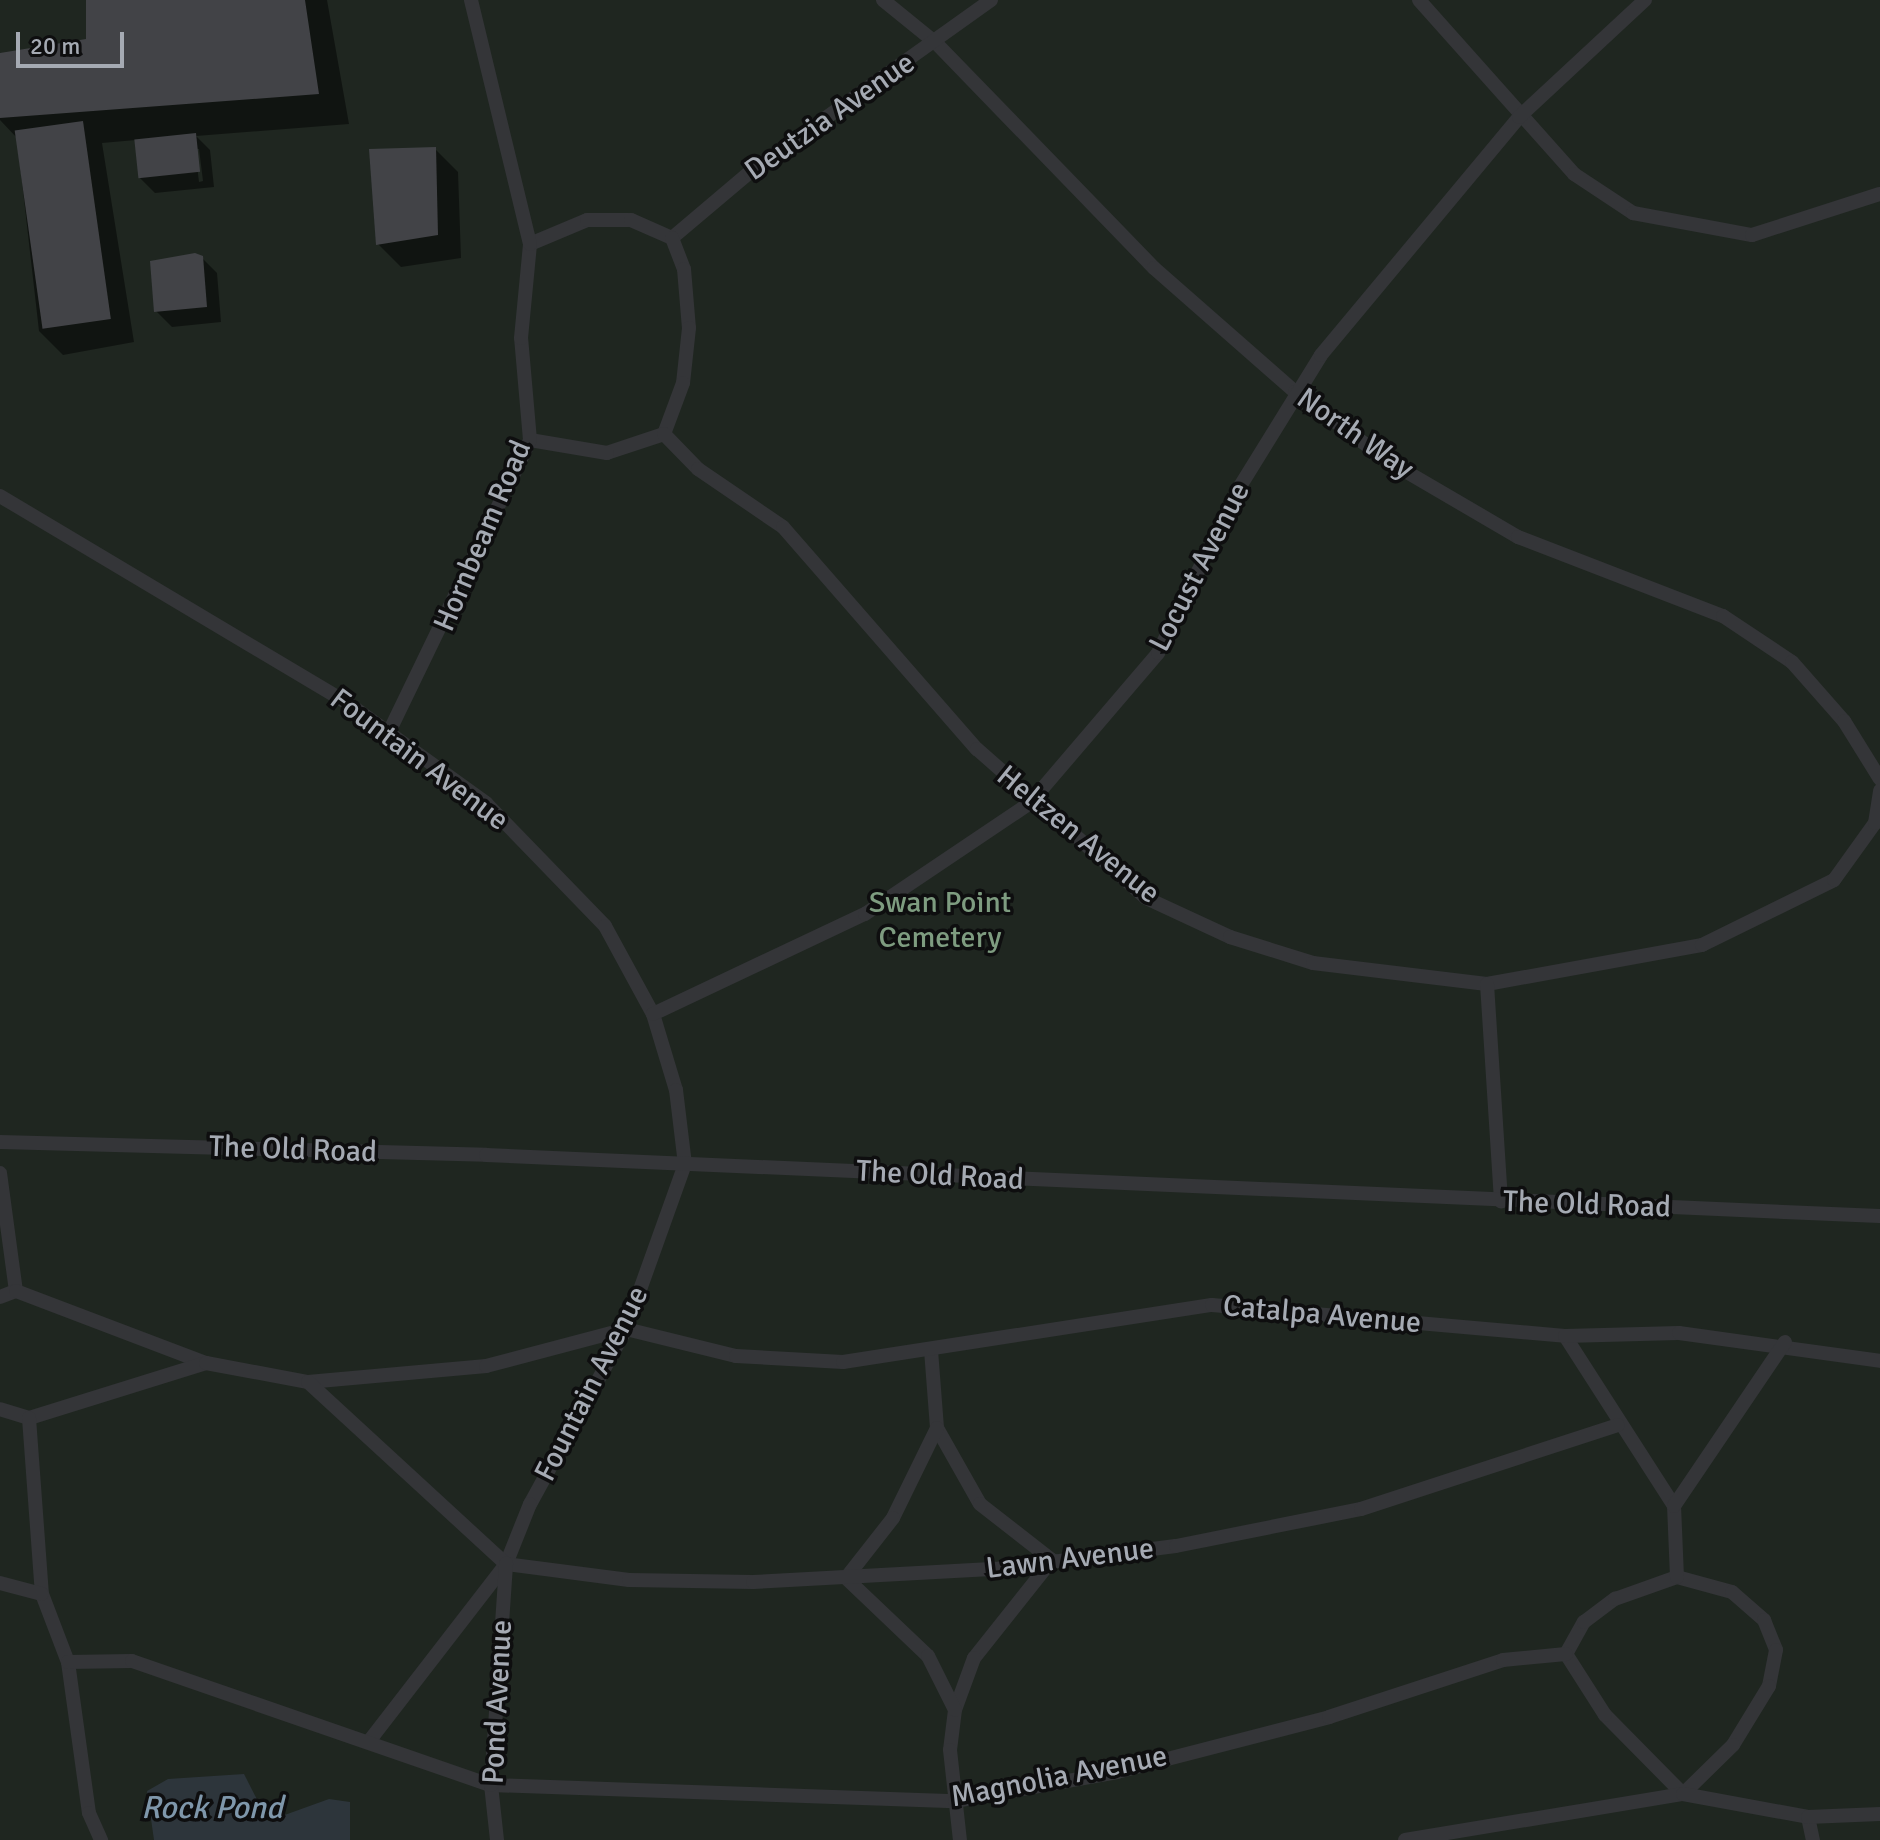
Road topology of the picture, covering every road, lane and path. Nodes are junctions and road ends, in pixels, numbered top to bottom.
1 (471, 0) edge
2 (883, 0) edge
3 (991, 0) edge
4 (1419, 0) edge
5 (1645, 0) edge
6 (936, 43) junction
7 (1519, 117) junction
8 (1880, 194) edge
9 (672, 238) junction
10 (530, 244) junction
11 (1295, 392) junction
12 (664, 434) junction
13 (530, 440) junction
14 (0, 496) edge
15 (389, 732) junction
16 (1880, 779) edge
17 (1880, 790) edge
18 (1030, 803) junction
19 (1487, 984) junction
20 (653, 1014) junction
21 (0, 1142) edge
22 (685, 1164) junction
23 (0, 1173) edge
24 (1501, 1202) junction
25 (1880, 1216) edge
26 (16, 1291) junction
27 (0, 1297) edge
28 (626, 1329) junction
29 (1565, 1336) junction
30 (1785, 1342) junction
31 (931, 1350) junction
32 (1880, 1361) edge
33 (206, 1363) junction
34 (308, 1382) junction
35 (0, 1409) edge
36 (29, 1418) junction
37 (1618, 1425) junction
38 (937, 1428) junction
39 (1674, 1506) junction
40 (1052, 1560) junction
41 (506, 1564) junction
42 (1677, 1577) junction
43 (846, 1578) junction
44 (0, 1583) edge
45 (42, 1594) junction
46 (1566, 1654) junction
47 (68, 1662) junction
48 (955, 1710) junction
49 (369, 1741) junction
50 (491, 1785) junction
51 (1683, 1794) junction
52 (955, 1801) junction
53 (1880, 1814) edge
54 (1808, 1817) junction
55 (101, 1840) edge
56 (497, 1840) edge
57 (960, 1840) edge
58 (1405, 1840) edge
59 (1813, 1840) edge

1 - 10 lane, Hornbeam Road
2 - 6 lane, North Way
3 - 6 lane, Deutzia Avenue
4 - 7 lane
5 - 7 lane, Locust Avenue
6 - 9 lane, Deutzia Avenue
6 - 11 lane, North Way
7 - 8 lane
7 - 11 lane, Locust Avenue
9 - 10 lane
9 - 12 lane
10 - 13 lane, Hornbeam Road
11 - 16 lane, North Way
11 - 18 lane, Locust Avenue
12 - 13 lane
12 - 18 lane, Heltzen Avenue
13 - 15 lane, Hornbeam Road
14 - 15 lane, Fountain Avenue
15 - 20 lane, Fountain Avenue
17 - 19 lane, Heltzen Avenue
18 - 19 lane, Heltzen Avenue
18 - 20 lane, Locust Avenue
19 - 24 lane
20 - 22 lane, Fountain Avenue
21 - 22 lane, The Old Road
22 - 24 lane, The Old Road
22 - 28 lane, Fountain Avenue
23 - 26 lane
24 - 25 lane, The Old Road
26 - 27 lane
26 - 33 lane
28 - 31 lane, Catalpa Avenue
28 - 34 lane
28 - 41 lane, Fountain Avenue
29 - 30 lane, Catalpa Avenue
29 - 31 lane, Catalpa Avenue
29 - 37 lane
30 - 32 lane, Catalpa Avenue
30 - 39 lane
31 - 38 lane
33 - 34 lane
33 - 36 lane
34 - 41 lane
35 - 36 lane
36 - 45 lane
37 - 39 lane
37 - 40 lane, Lawn Avenue
38 - 40 lane
38 - 43 lane
39 - 42 lane
40 - 43 lane, Lawn Avenue
40 - 48 lane
41 - 43 lane, Lawn Avenue
41 - 49 lane, Fountain Avenue
41 - 50 lane, Pond Avenue
42 - 46 lane
42 - 51 lane
43 - 48 lane
44 - 45 lane
45 - 47 lane
46 - 51 lane
46 - 52 lane, Magnolia Avenue
47 - 49 lane, Magnolia Avenue
47 - 55 lane
48 - 52 lane
49 - 50 lane, Magnolia Avenue
50 - 52 lane, Magnolia Avenue
50 - 56 lane, Pond Avenue
51 - 54 lane
51 - 58 lane
52 - 57 lane
53 - 54 lane
54 - 59 lane

